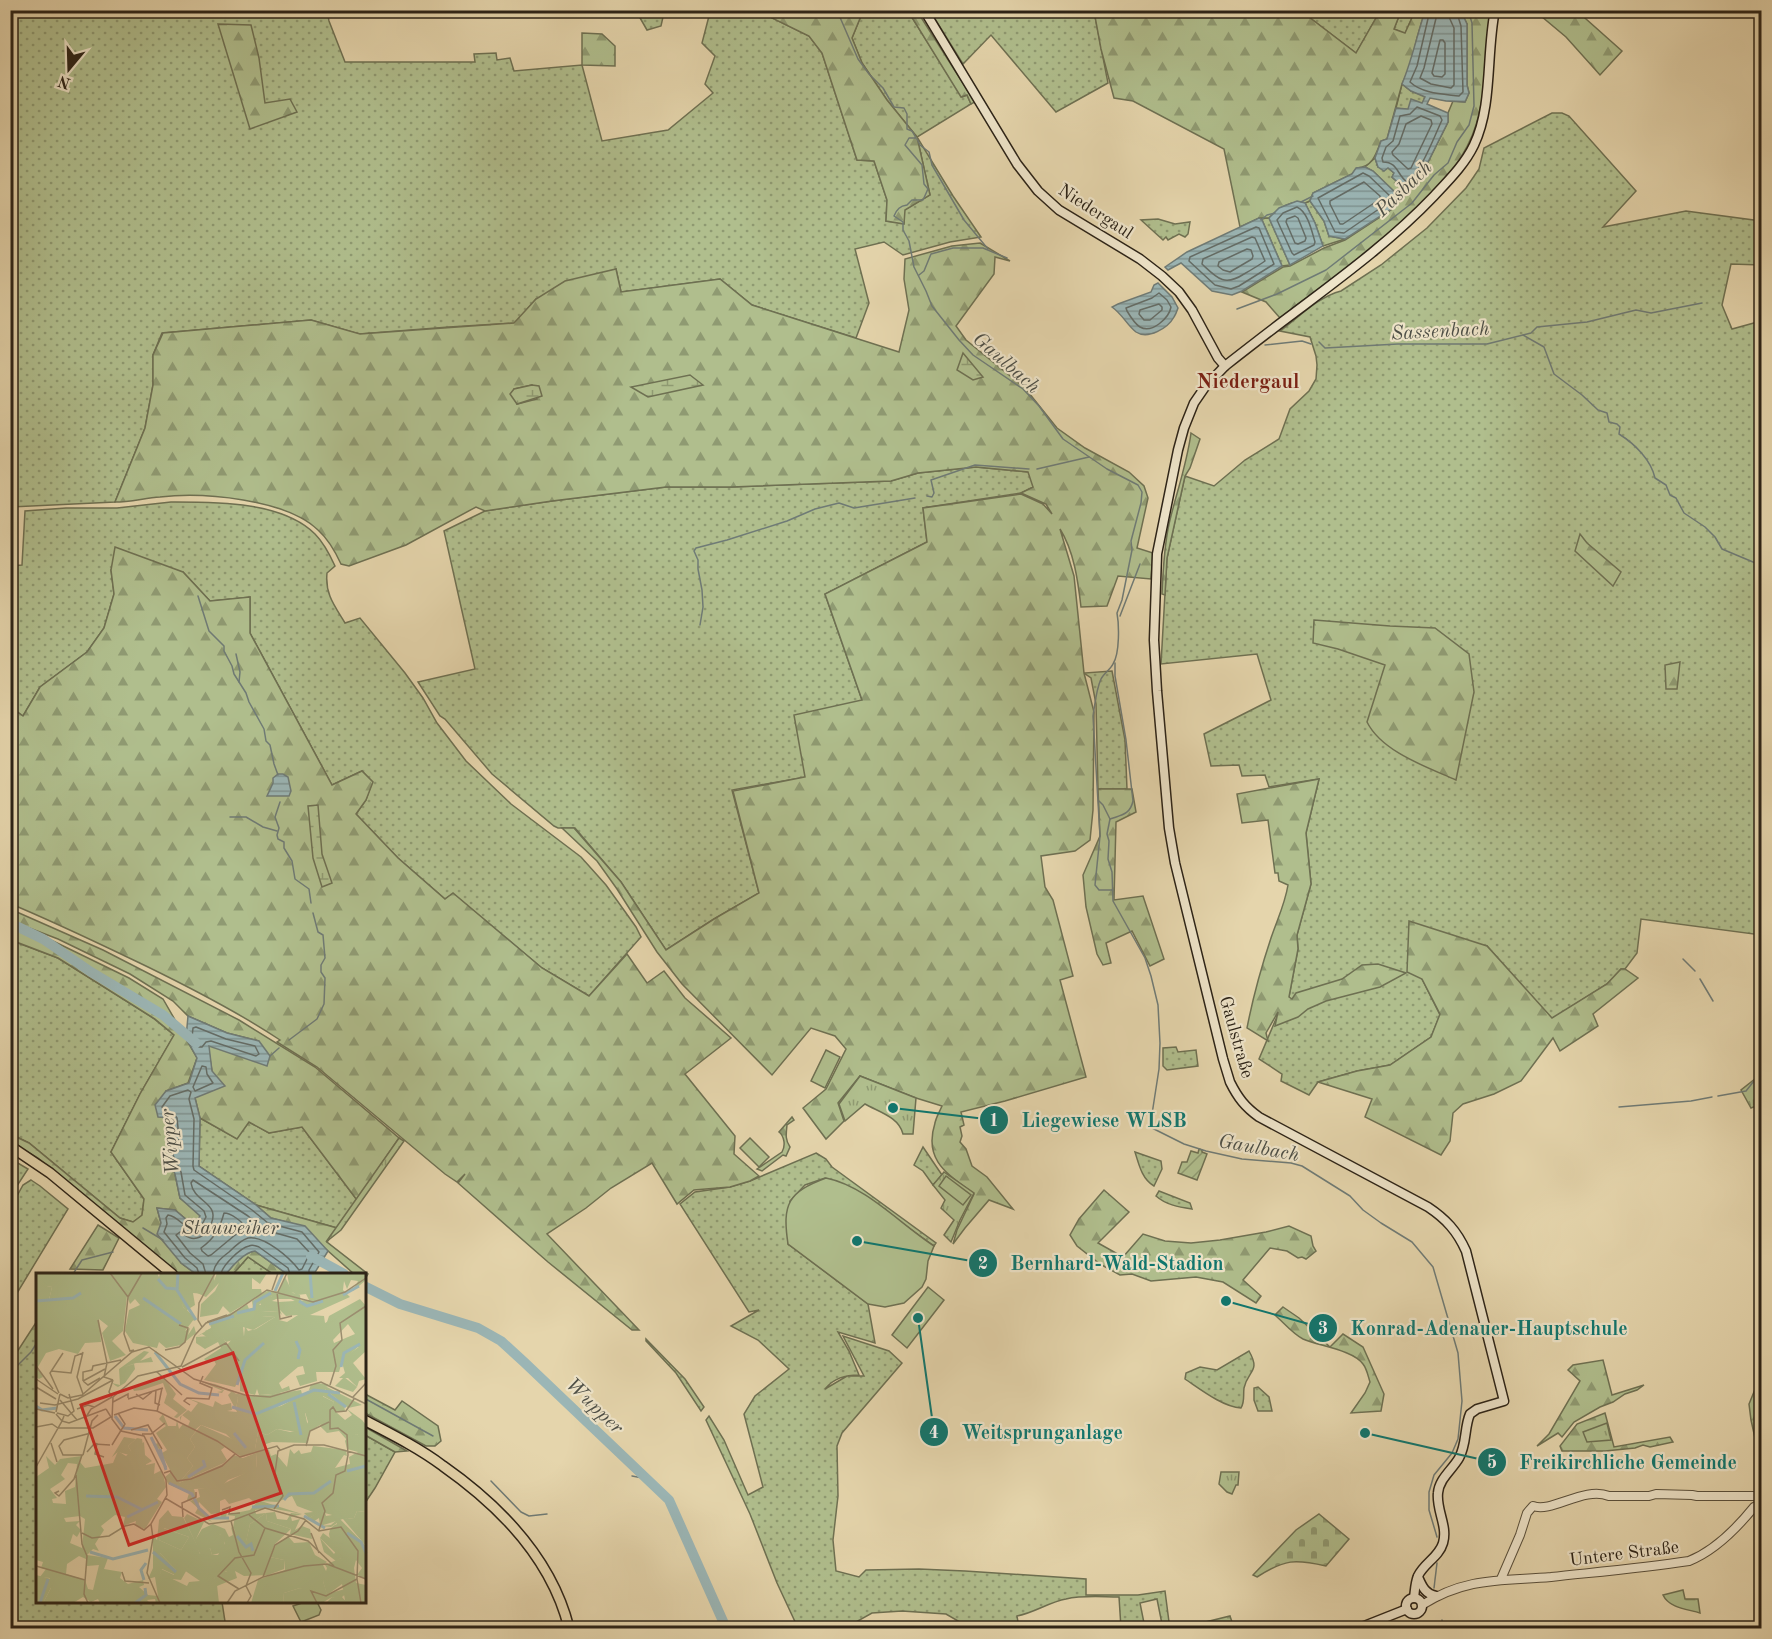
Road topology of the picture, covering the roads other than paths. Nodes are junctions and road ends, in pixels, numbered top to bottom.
1 (924, 10) edge
2 (1495, 10) edge
3 (1225, 366) junction
4 (10, 1146) edge
5 (170, 1273) edge
6 (366, 1421) edge
7 (1751, 1496) junction
8 (1761, 1496) edge
9 (1758, 1505) edge
10 (1418, 1576) junction
11 (1505, 1577) junction
12 (1436, 1596) junction
13 (1414, 1598) junction
14 (1422, 1605) junction
15 (1407, 1609) junction
16 (569, 1629) edge
17 (1359, 1629) edge

1 - 3 main road, Niedergaul
2 - 3 main road, Gaulstraße
3 - 10 main road, Gaulstraße
4 - 5 main road
6 - 16 main road
7 - 8 street
7 - 9 street, Untere Straße
7 - 11 street
9 - 11 street, Untere Straße
10 - 12 main road
10 - 13 main road
11 - 12 street, Untere Straße
12 - 14 street, Untere Straße
13 - 14 main road
13 - 15 main road
14 - 15 main road
15 - 17 main road

